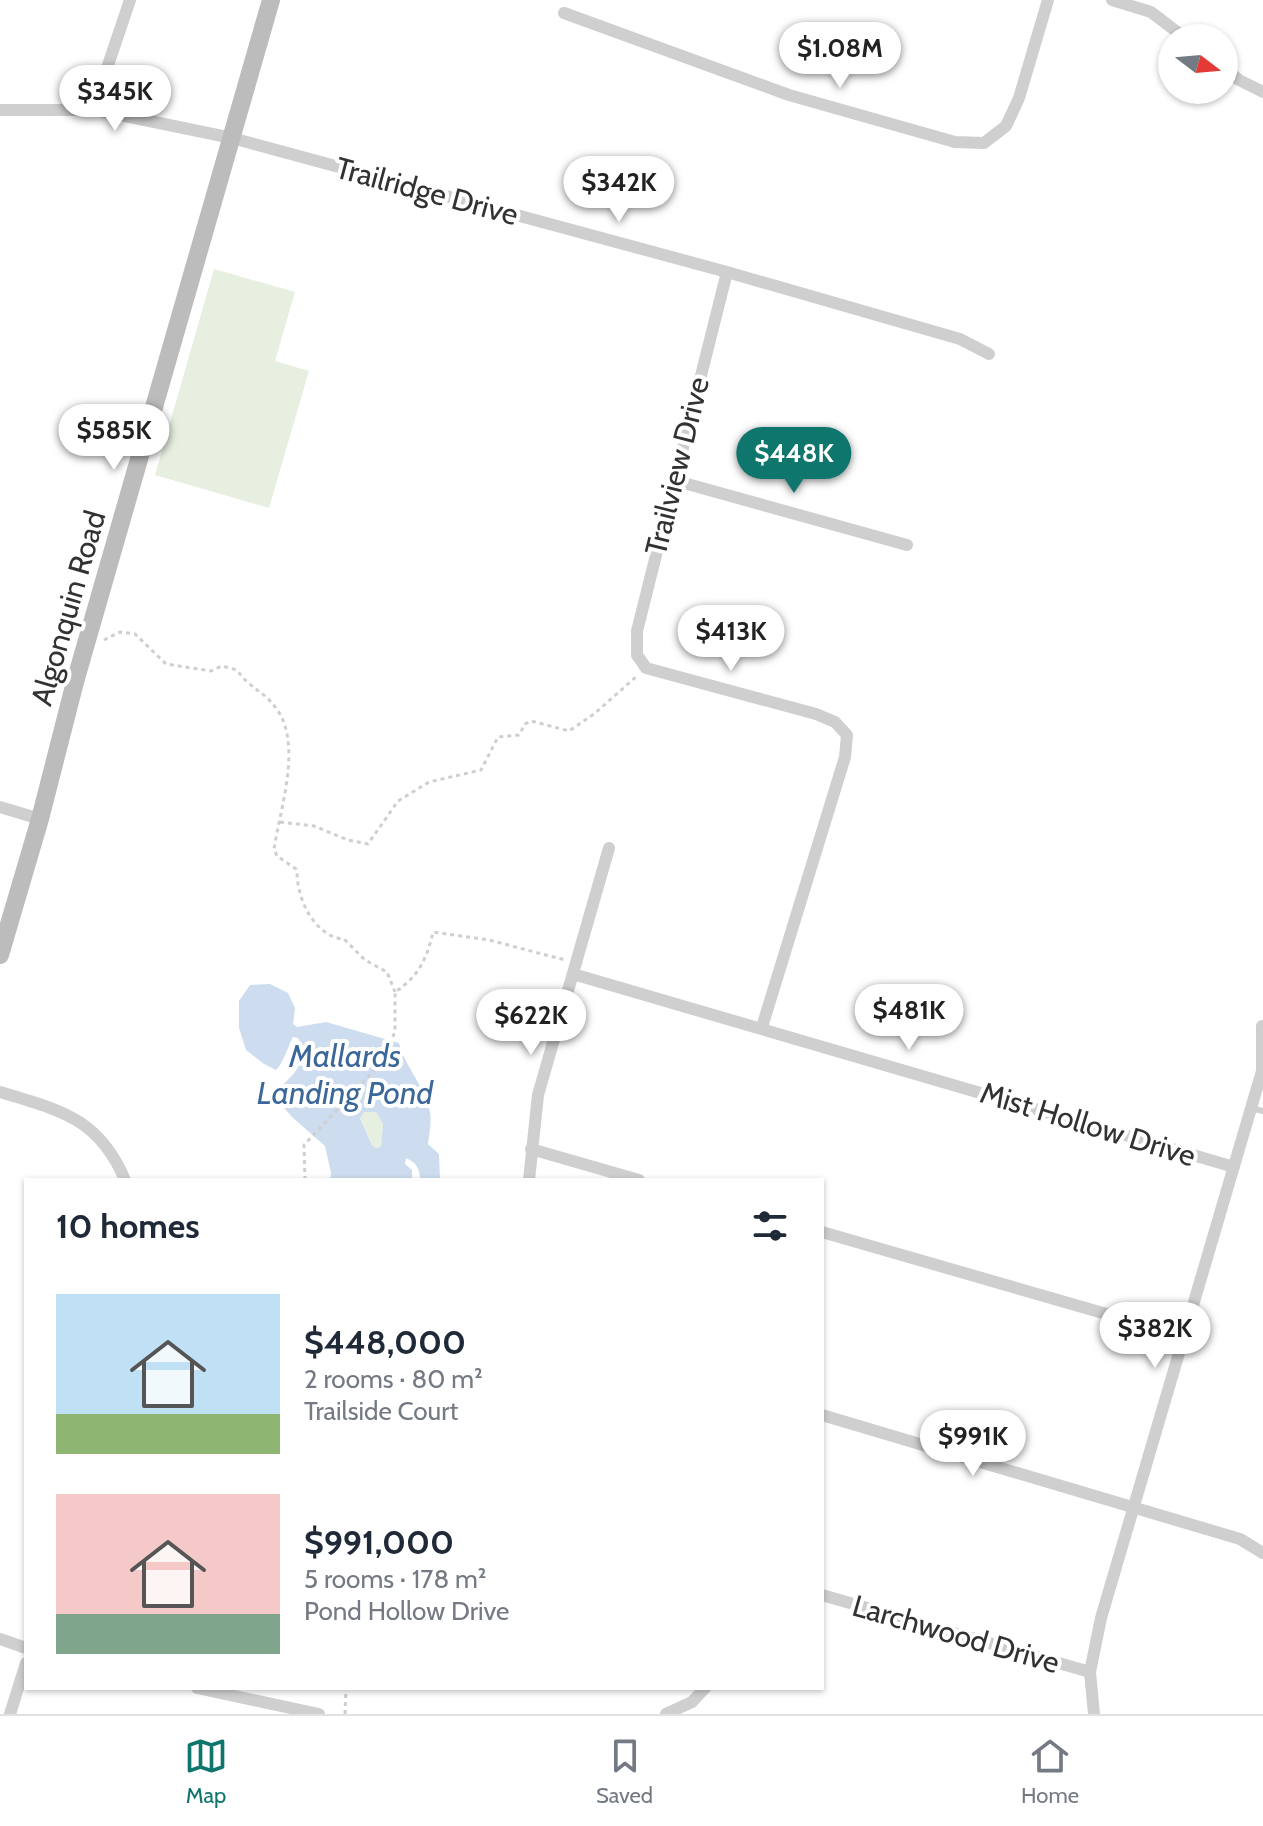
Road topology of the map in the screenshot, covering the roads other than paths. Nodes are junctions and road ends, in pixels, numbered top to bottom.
1 (130, 0) edge
2 (271, 0) edge
3 (1048, 0) edge
4 (1112, 0) edge
5 (564, 13) dead end
6 (1167, 24) edge
7 (1238, 79) edge
8 (1263, 92) edge
9 (0, 110) edge
10 (96, 110) junction
11 (232, 138) junction
12 (727, 272) junction
13 (989, 354) dead end
14 (673, 480) junction
15 (907, 545) dead end
16 (0, 807) edge
17 (40, 819) junction
18 (609, 848) dead end
19 (0, 955) edge
20 (575, 968) junction
21 (1262, 1026) edge
22 (762, 1027) junction
23 (0, 1092) edge
24 (1257, 1110) edge
25 (531, 1149) junction
26 (1234, 1167) junction
27 (124, 1178) edge
28 (529, 1178) edge
29 (632, 1178) edge
30 (824, 1233) edge
31 (1183, 1336) junction
32 (824, 1416) edge
33 (1134, 1506) junction
34 (1263, 1553) edge
35 (824, 1596) edge
36 (0, 1639) edge
37 (24, 1647) edge
38 (24, 1669) edge
39 (1090, 1672) junction
40 (206, 1690) edge
41 (703, 1690) edge
42 (10, 1714) edge
43 (319, 1714) edge
44 (666, 1714) edge
45 (1094, 1714) edge

1 - 10 street
2 - 11 street, Algonquin Road
3 - 5 street
4 - 6 street
7 - 8 street
9 - 10 street, Trailridge Drive
10 - 11 street, Trailridge Drive
11 - 12 street, Trailridge Drive
11 - 17 street, Algonquin Road
12 - 13 street, Trailridge Drive
12 - 14 street, Trailview Drive
14 - 15 street
14 - 22 street, Trailview Drive
16 - 17 street
17 - 19 street, Algonquin Road
18 - 20 street
20 - 22 street, Mist Hollow Drive
20 - 25 street
21 - 24 street
22 - 26 street, Mist Hollow Drive
23 - 27 street
24 - 26 street
25 - 28 street
25 - 29 street
26 - 31 street
30 - 31 street
31 - 33 street
32 - 33 street
33 - 34 street
33 - 39 street
35 - 39 street, Larchwood Drive
36 - 37 street
38 - 42 street
39 - 45 street
40 - 43 street
41 - 44 street

